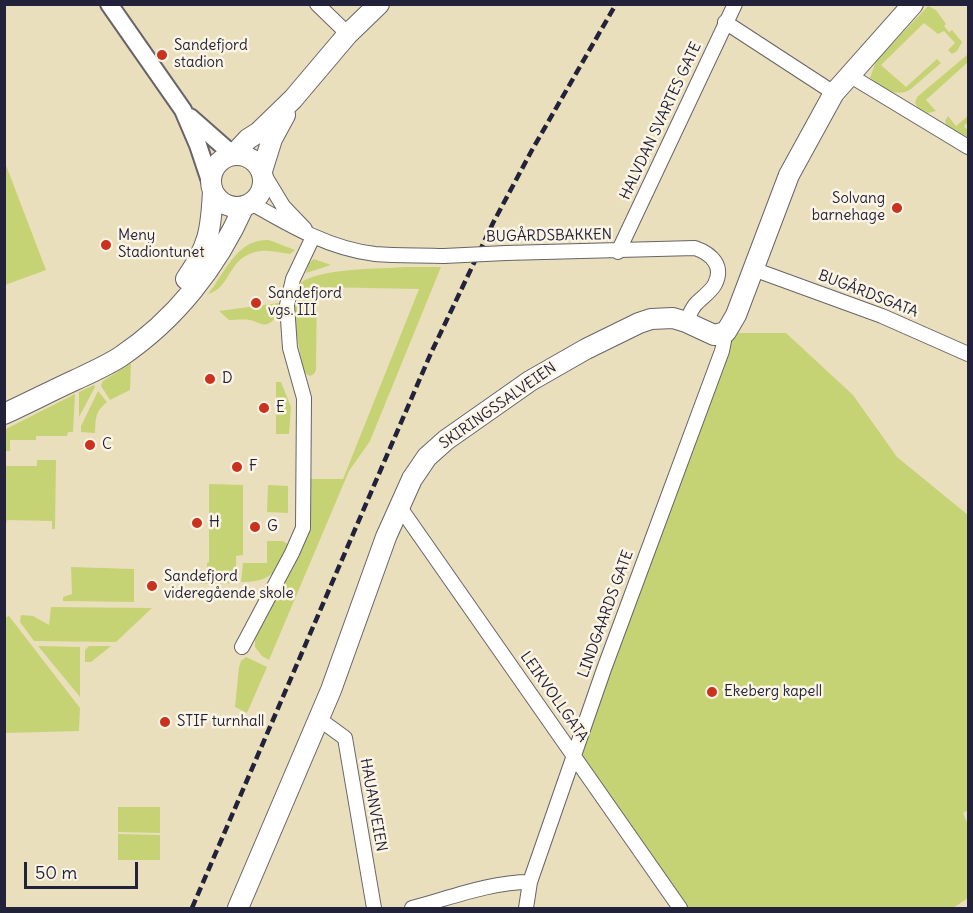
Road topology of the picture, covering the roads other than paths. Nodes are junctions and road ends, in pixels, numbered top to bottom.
1 (109, 4) edge
2 (317, 4) edge
3 (379, 4) edge
4 (735, 4) edge
5 (913, 4) edge
6 (725, 22) junction
7 (348, 34) junction
8 (849, 75) junction
9 (834, 93) junction
10 (293, 99) junction
11 (183, 110) junction
12 (969, 147) edge
13 (233, 154) junction
14 (262, 172) junction
15 (212, 186) junction
16 (247, 205) junction
17 (312, 236) junction
18 (618, 252) junction
19 (753, 269) junction
20 (686, 322) junction
21 (723, 333) junction
22 (969, 354) edge
23 (4, 401) edge
24 (4, 414) edge
25 (399, 506) junction
26 (242, 647) dead end
27 (319, 719) junction
28 (574, 754) junction
29 (530, 882) junction
30 (238, 909) edge
31 (374, 909) edge
32 (412, 909) edge
33 (526, 909) edge
34 (680, 909) edge

1 - 11 street
2 - 7 street
3 - 7 main road
4 - 6 street, HALVDAN SVARTES GATE
5 - 8 main road
6 - 9 street
6 - 18 street, HALVDAN SVARTES GATE
7 - 10 main road
8 - 9 main road
8 - 12 street
9 - 19 main road
10 - 13 main road
10 - 14 main road
11 - 13 street
11 - 15 street
13 - 14 main road
13 - 15 main road
14 - 16 main road
14 - 17 street, BUGÅRDSBAKKEN
15 - 16 main road
15 - 23 main road
16 - 17 street, BUGÅRDSBAKKEN
16 - 24 main road
17 - 18 street, BUGÅRDSBAKKEN, bridge
17 - 26 street
18 - 20 street, BUGÅRDSBAKKEN
19 - 21 main road
19 - 22 street, BUGÅRDSGATA
20 - 21 main road, SKIRINGSSALVEIEN
20 - 25 main road, SKIRINGSSALVEIEN
21 - 28 street, LINDGAARDS GATE
25 - 27 main road, SKIRINGSSALVEIEN
25 - 28 street, LEIKVOLLGATA
27 - 30 main road, SKIRINGSSALVEIEN
27 - 31 street, HAUANVEIEN
28 - 29 street, LINDGAARDS GATE
28 - 34 street, LEIKVOLLGATA
29 - 32 street
29 - 33 street, LINDGAARDS GATE

